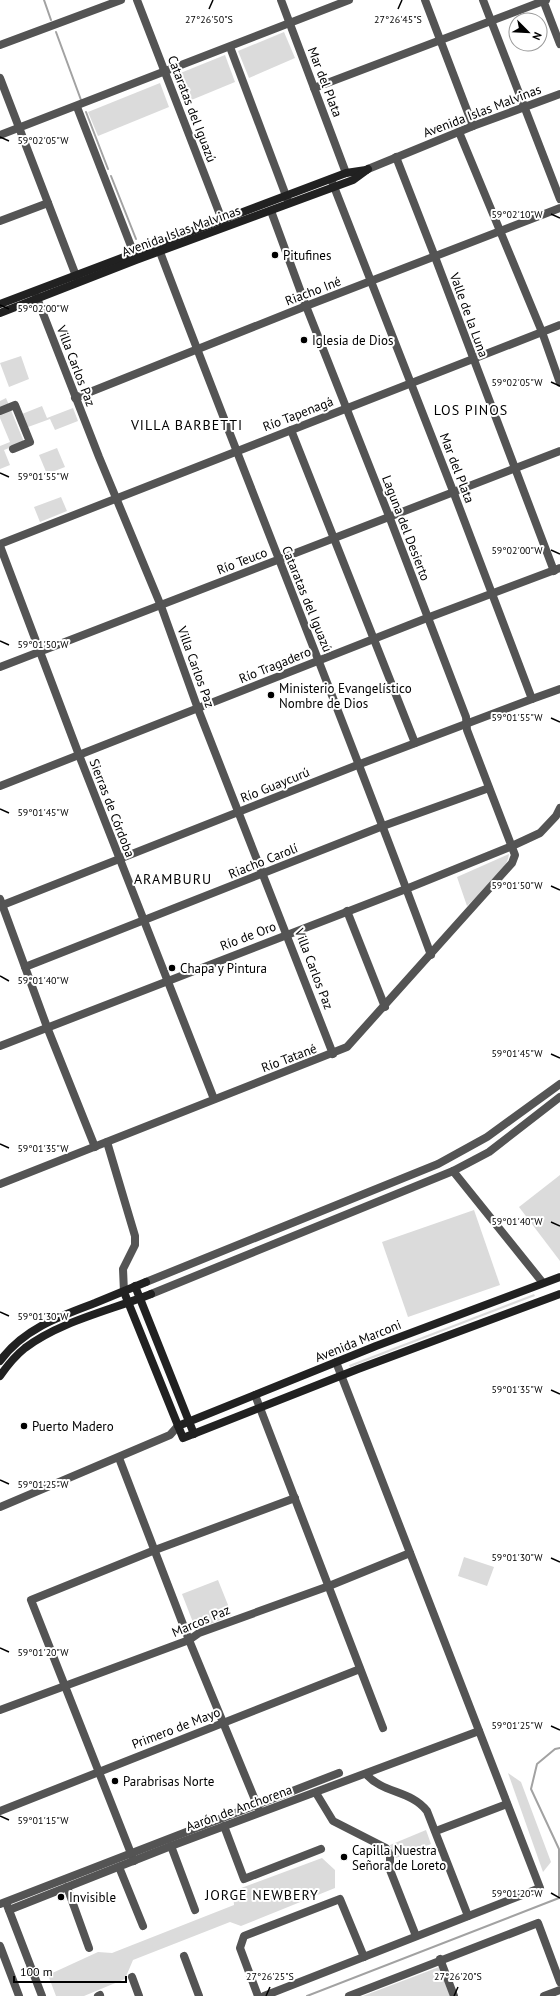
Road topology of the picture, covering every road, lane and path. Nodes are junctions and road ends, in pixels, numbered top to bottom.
1 (121, 0) edge
2 (137, 0) edge
3 (281, 0) edge
4 (349, 0) edge
5 (425, 0) edge
6 (483, 0) edge
7 (544, 0) edge
8 (491, 21) junction
9 (290, 23) junction
10 (440, 41) junction
11 (560, 44) edge
12 (0, 45) edge
13 (230, 47) junction
14 (164, 72) junction
15 (0, 78) edge
16 (314, 88) junction
17 (560, 94) edge
18 (77, 106) junction
19 (525, 107) junction
20 (472, 126) junction
21 (19, 128) junction
22 (459, 132) junction
23 (0, 136) edge
24 (396, 157) junction
25 (368, 169) junction
26 (346, 173) junction
27 (333, 183) junction
28 (286, 196) junction
29 (560, 199) edge
30 (48, 203) junction
31 (289, 204) junction
32 (560, 208) edge
33 (271, 210) junction
34 (0, 221) edge
35 (224, 223) junction
36 (500, 232) junction
37 (160, 252) junction
38 (135, 256) junction
39 (435, 257) junction
40 (77, 279) junction
41 (371, 281) junction
42 (34, 290) junction
43 (37, 299) junction
44 (0, 304) edge
45 (306, 306) junction
46 (0, 314) edge
47 (560, 325) edge
48 (542, 332) junction
49 (197, 350) junction
50 (473, 358) junction
51 (560, 382) edge
52 (410, 383) junction
53 (75, 398) junction
54 (346, 409) junction
55 (0, 411) edge
56 (291, 430) junction
57 (13, 449) dead end
58 (236, 450) junction
59 (560, 451) edge
60 (516, 468) junction
61 (453, 491) junction
62 (117, 499) junction
63 (389, 516) junction
64 (334, 538) junction
65 (0, 545) edge
66 (278, 560) junction
67 (557, 570) edge
68 (492, 594) junction
69 (161, 606) junction
70 (427, 618) junction
71 (373, 640) junction
72 (40, 652) junction
73 (319, 660) junction
74 (0, 667) edge
75 (560, 689) edge
76 (532, 699) junction
77 (198, 709) junction
78 (466, 724) junction
79 (415, 743) junction
80 (79, 755) junction
81 (360, 764) junction
82 (0, 786) edge
83 (489, 788) junction
84 (560, 808) edge
85 (239, 812) junction
86 (383, 826) junction
87 (512, 846) junction
88 (515, 855) joint
89 (119, 860) junction
90 (264, 874) junction
91 (406, 889) junction
92 (1, 903) edge
93 (347, 911) junction
94 (144, 920) junction
95 (287, 934) junction
96 (431, 955) junction
97 (25, 967) junction
98 (166, 981) junction
99 (384, 1007) junction
100 (47, 1027) junction
101 (0, 1046) edge
102 (333, 1054) junction
103 (560, 1084) edge
104 (560, 1098) edge
105 (214, 1100) junction
106 (107, 1142) junction
107 (95, 1147) junction
108 (453, 1171) junction
109 (0, 1184) edge
110 (560, 1277) edge
111 (146, 1282) joint
112 (543, 1283) junction
113 (135, 1286) junction
114 (124, 1292) junction
115 (151, 1294) joint
116 (560, 1294) edge
117 (140, 1298) junction
118 (549, 1298) junction
119 (129, 1303) junction
120 (0, 1361) edge
121 (336, 1362) junction
122 (0, 1376) edge
123 (341, 1376) junction
124 (255, 1395) junction
125 (260, 1408) junction
126 (190, 1421) junction
127 (178, 1426) junction
128 (194, 1434) junction
129 (170, 1435) junction
130 (182, 1438) junction
131 (118, 1458) junction
132 (295, 1498) junction
133 (0, 1507) edge
134 (155, 1550) junction
135 (410, 1553) junction
136 (328, 1586) junction
137 (189, 1640) junction
138 (360, 1669) junction
139 (64, 1686) junction
140 (0, 1710) edge
141 (223, 1723) junction
142 (383, 1728) dead end
143 (479, 1731) junction
144 (98, 1772) junction
145 (339, 1773) dead end
146 (366, 1774) junction
147 (316, 1793) junction
148 (507, 1804) junction
149 (258, 1809) junction
150 (0, 1811) edge
151 (224, 1826) junction
152 (436, 1831) junction
153 (171, 1846) junction
154 (321, 1849) dead end
155 (132, 1858) junction
156 (119, 1867) junction
157 (67, 1887) junction
158 (5, 1906) edge
159 (195, 1910) dead end
160 (468, 1916) junction
161 (143, 1926) dead end
162 (416, 1936) junction
163 (0, 1946) edge
164 (89, 1948) dead end
165 (184, 1956) dead end
166 (364, 1957) junction
167 (2, 1958) edge
168 (440, 1959) junction
169 (132, 1977) dead end
170 (560, 1982) edge
171 (560, 1990) edge
172 (19, 1996) edge
173 (42, 1996) edge
174 (139, 1996) edge
175 (199, 1996) edge
176 (258, 1996) edge
177 (264, 1996) edge
178 (349, 1996) edge
179 (454, 1996) edge
180 (544, 1996) edge

1 - 12 street
2 - 14 street, Cataratas del Iguazú
3 - 9 street, Mar del Plata
4 - 9 street
5 - 10 street
6 - 8 street
7 - 8 street
7 - 11 street
8 - 10 street
8 - 19 street
9 - 13 street
9 - 16 street, Mar del Plata
10 - 16 street
10 - 20 street
13 - 14 street
13 - 28 street
14 - 18 street
14 - 35 street, Cataratas del Iguazú
15 - 21 street
16 - 26 street, Mar del Plata
17 - 19 street, Avenida Islas Malvinas
18 - 21 street
18 - 38 street
19 - 20 street, Avenida Islas Malvinas
19 - 29 street
20 - 22 street, Avenida Islas Malvinas
21 - 23 street
21 - 30 street
22 - 24 street, Avenida Islas Malvinas
22 - 36 street
24 - 25 street, Avenida Islas Malvinas
24 - 39 street, Valle de la Luna
25 - 26 main road, Avenida Islas Malvinas
25 - 27 main road, Avenida Islas Malvinas
26 - 27 main road, Avenida Islas Malvinas
27 - 28 main road, Avenida Islas Malvinas
27 - 31 main road, Avenida Islas Malvinas
27 - 41 street, Mar del Plata
28 - 31 street
28 - 35 main road, Avenida Islas Malvinas
30 - 34 street
30 - 40 street
31 - 33 main road, Avenida Islas Malvinas
32 - 36 street, Riacho Iné
33 - 35 main road, Avenida Islas Malvinas
33 - 45 street, Laguna del Desierto
35 - 37 main road, Avenida Islas Malvinas
35 - 38 main road, Avenida Islas Malvinas
36 - 39 street, Riacho Iné
36 - 48 street
37 - 38 main road, Avenida Islas Malvinas
37 - 49 street, Cataratas del Iguazú
38 - 40 main road, Avenida Islas Malvinas
39 - 41 street, Riacho Iné
39 - 50 street, Valle de la Luna
40 - 42 main road, Avenida Islas Malvinas
40 - 43 main road, Avenida Islas Malvinas
41 - 45 street, Riacho Iné
41 - 52 street, Mar del Plata
42 - 43 street, Villa Carlos Paz
42 - 44 main road, Avenida Islas Malvinas
43 - 46 main road, Avenida Islas Malvinas
43 - 53 street, Villa Carlos Paz
45 - 49 street, Riacho Iné
45 - 54 street, Laguna del Desierto
47 - 48 street, Río Tapenagá
48 - 50 street, Río Tapenagá
48 - 51 street
49 - 53 street, Riacho Iné
49 - 58 street, Cataratas del Iguazú
50 - 52 street, Río Tapenagá
50 - 60 street, Valle de la Luna
52 - 54 street, Río Tapenagá
52 - 61 street, Mar del Plata
53 - 62 street, Villa Carlos Paz
54 - 56 street, Río Tapenagá
54 - 63 street, Laguna del Desierto
55 - 57 street
56 - 58 street, Río Tapenagá
56 - 64 street
58 - 62 street, Río Tapenagá
58 - 66 street, Cataratas del Iguazú
59 - 60 street, Río Teuco
60 - 61 street, Río Teuco
60 - 67 street, Valle de la Luna
61 - 63 street, Río Teuco
61 - 68 street, Mar del Plata
62 - 65 street, Río Tapenagá
62 - 69 street, Villa Carlos Paz
63 - 64 street, Río Teuco
63 - 70 street, Laguna del Desierto
64 - 66 street, Río Teuco
64 - 71 street
65 - 72 street, Sierras de Córdoba
66 - 69 street, Río Teuco
66 - 73 street, Cataratas del Iguazú
67 - 68 street, Río Tragadero
68 - 70 street, Río Tragadero
68 - 76 street, Mar del Plata
69 - 72 street, Río Teuco
69 - 77 street, Villa Carlos Paz
70 - 71 street, Río Tragadero
70 - 78 street, Laguna del Desierto
71 - 73 street, Río Tragadero
71 - 79 street
72 - 74 street, Río Teuco
72 - 80 street, Sierras de Córdoba
73 - 77 street, Río Tragadero
73 - 81 street, Cataratas del Iguazú
75 - 76 street, Río Guaycurú
76 - 78 street, Río Guaycurú
77 - 80 street, Río Tragadero
77 - 85 street, Villa Carlos Paz
78 - 79 street, Río Guaycurú
78 - 83 street, Laguna del Desierto
79 - 81 street, Río Guaycurú
80 - 82 street, Río Tragadero
80 - 89 street, Sierras de Córdoba
81 - 85 street, Río Guaycurú
81 - 86 street, Cataratas del Iguazú
83 - 86 street, Riacho Carolí
83 - 87 street, Laguna del Desierto
84 - 87 street, Río de Oro
85 - 89 street, Río Guaycurú
85 - 90 street, Villa Carlos Paz
86 - 90 street, Riacho Carolí
86 - 91 street, Cataratas del Iguazú
87 - 88 street, Laguna del Desierto
87 - 91 street, Río de Oro
88 - 96 street, Río Tatané
89 - 92 street, Río Guaycurú
89 - 94 street, Sierras de Córdoba
90 - 94 street, Riacho Carolí
90 - 95 street, Villa Carlos Paz
91 - 93 street, Río de Oro
91 - 96 street, Cataratas del Iguazú
92 - 97 street
93 - 95 street, Río de Oro
93 - 99 street
94 - 97 street, Riacho Carolí
94 - 98 street, Sierras de Córdoba
95 - 98 street, Río de Oro
95 - 102 street, Villa Carlos Paz
96 - 99 street, Río Tatané
97 - 100 street
98 - 100 street, Río de Oro
98 - 105 street, Sierras de Córdoba
99 - 102 street, Río Tatané
100 - 101 street, Río de Oro
100 - 107 street
102 - 105 street, Río Tatané
103 - 111 street
104 - 108 street
105 - 106 street, Río Tatané
106 - 107 street, Río Tatané
106 - 114 street
107 - 109 street, Río Tatané
108 - 112 street
108 - 115 street
110 - 112 main road, Avenida Marconi
111 - 113 main road
112 - 118 main road
112 - 121 main road, Avenida Marconi
113 - 114 main road
113 - 117 main road
114 - 119 main road
114 - 120 main road
115 - 117 main road
116 - 118 main road, Avenida Marconi
117 - 119 main road
117 - 126 main road
118 - 123 main road, Avenida Marconi
119 - 122 main road
119 - 127 main road
121 - 123 street
121 - 124 main road, Avenida Marconi
123 - 125 main road, Avenida Marconi
123 - 135 street
124 - 125 street
124 - 126 main road, Avenida Marconi
125 - 128 main road, Avenida Marconi
125 - 132 street
126 - 127 main road, Avenida Marconi
126 - 128 main road
127 - 129 street, Avenida Marconi
127 - 130 main road
128 - 130 main road, Avenida Marconi
129 - 130 street
129 - 131 street, Avenida Marconi
131 - 133 street, Avenida Marconi
131 - 134 street
132 - 134 street
132 - 136 street
134 - 137 street
134 - 139 street
135 - 136 street, Marcos Paz
135 - 143 street
136 - 137 street, Marcos Paz
136 - 138 street
137 - 139 street, Marcos Paz
137 - 141 street
138 - 141 street, Primero de Mayo
138 - 142 street
139 - 140 street, Marcos Paz
139 - 144 street
141 - 144 street, Primero de Mayo
141 - 149 street
143 - 146 street, Aarón de Anchorena
143 - 148 street
144 - 150 street, Primero de Mayo
144 - 155 street
145 - 149 street
146 - 147 street, Aarón de Anchorena
146 - 152 street
147 - 149 street, Aarón de Anchorena
147 - 162 street
148 - 152 street
148 - 160 street
149 - 151 street, Aarón de Anchorena
149 - 155 street
151 - 153 street, Aarón de Anchorena
151 - 154 street
152 - 160 street
153 - 155 street, Aarón de Anchorena
153 - 159 street
155 - 156 street, Aarón de Anchorena
155 - 158 street
156 - 157 street, Aarón de Anchorena
156 - 161 street
157 - 158 street, Aarón de Anchorena
157 - 164 street
158 - 173 street
160 - 162 street
162 - 166 street
163 - 167 street
165 - 175 street
166 - 176 street
166 - 177 street
167 - 172 street
168 - 170 street
168 - 178 street
168 - 179 street
169 - 174 street
171 - 180 street

